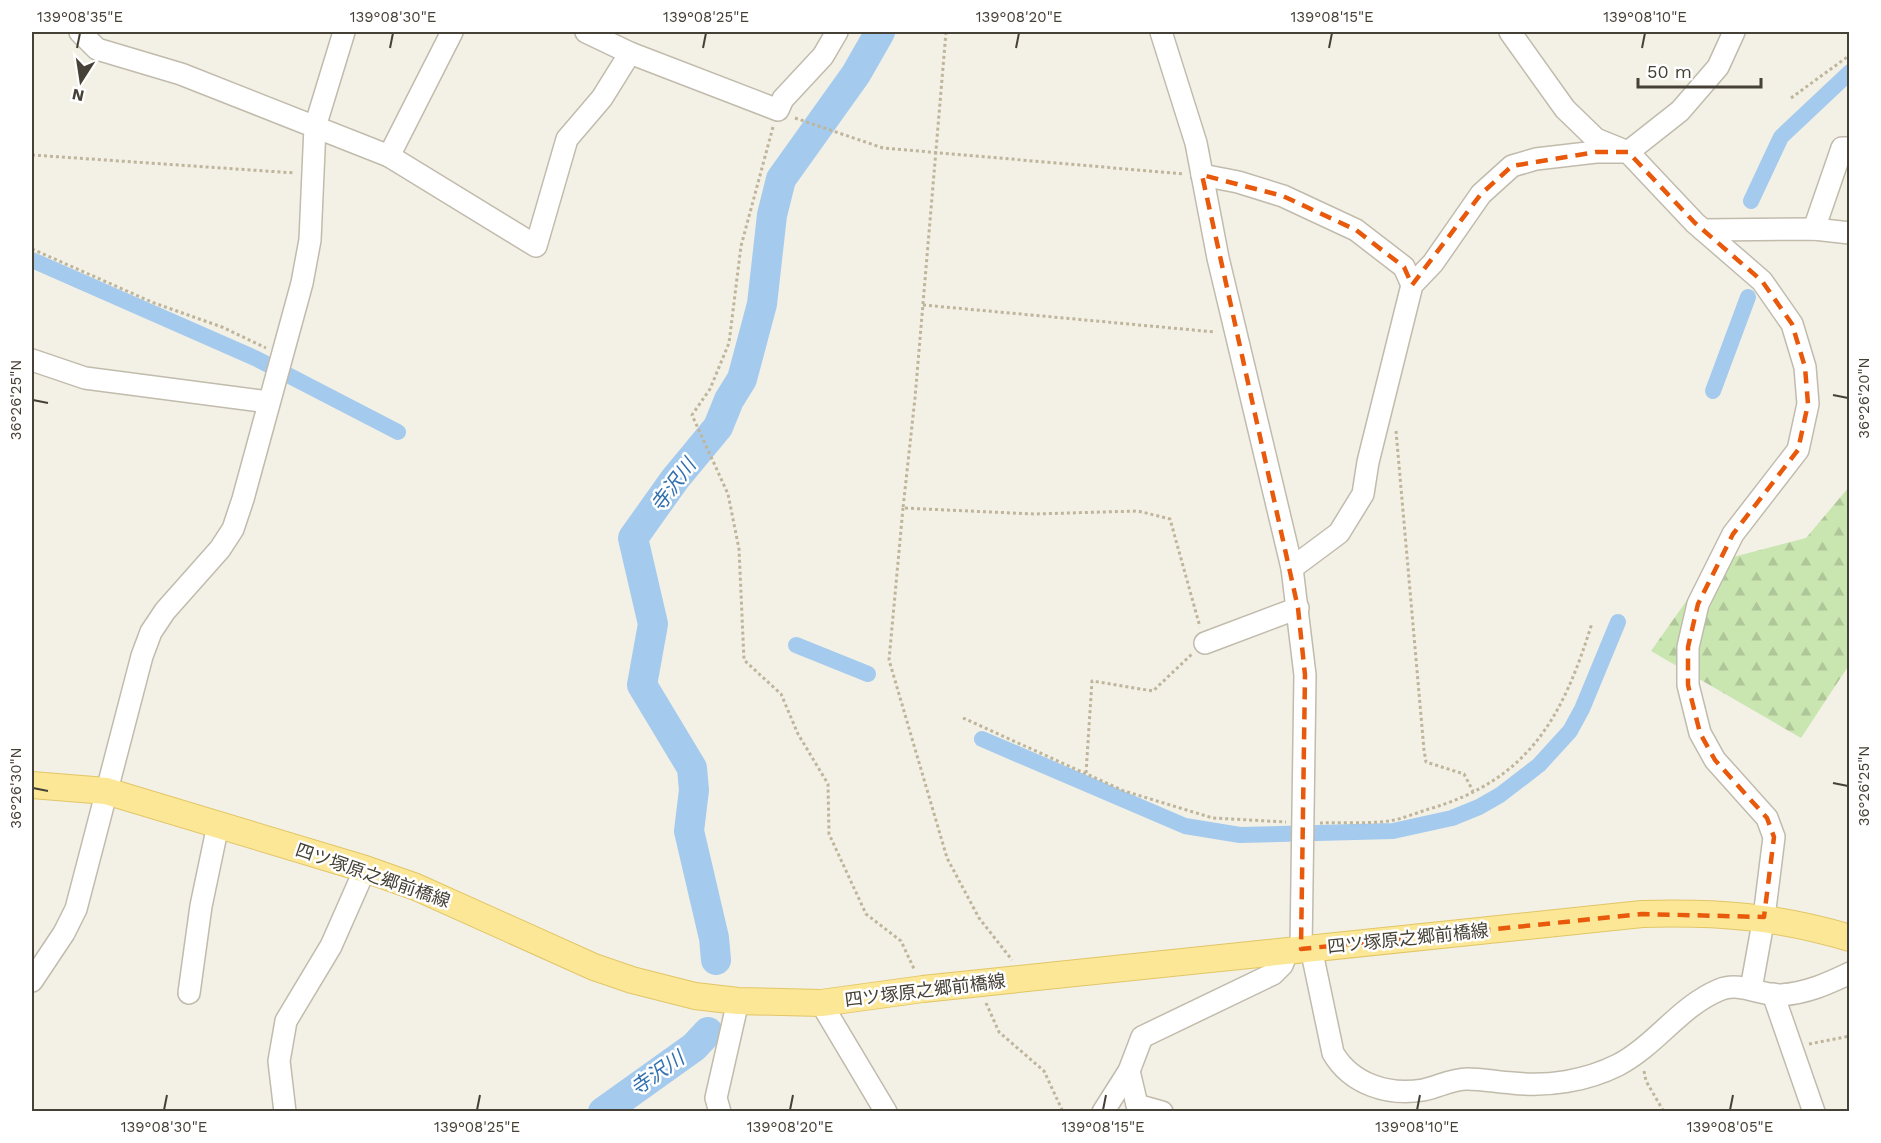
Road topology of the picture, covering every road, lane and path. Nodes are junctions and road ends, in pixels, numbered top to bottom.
1 (80, 32) edge
2 (344, 32) edge
3 (452, 32) edge
4 (586, 32) edge
5 (837, 32) edge
6 (946, 32) edge
7 (1161, 32) edge
8 (1510, 32) edge
9 (1734, 32) edge
10 (630, 53) junction
11 (1850, 55) edge
12 (1791, 98) dead end
13 (778, 110) junction
14 (800, 120) dead end
15 (315, 128) junction
16 (1850, 148) edge
17 (1628, 152) junction
18 (936, 153) junction
19 (32, 155) edge
20 (388, 156) junction
21 (312, 174) junction
22 (1202, 175) junction
23 (1814, 229) junction
24 (1703, 230) junction
25 (1850, 233) edge
26 (32, 249) edge
27 (1412, 285) junction
28 (923, 305) junction
29 (1215, 332) dead end
30 (32, 360) edge
31 (279, 365) junction
32 (269, 402) junction
33 (1396, 426) dead end
34 (903, 508) junction
35 (1292, 568) junction
36 (1298, 608) junction
37 (1592, 623) dead end
38 (1205, 643) junction
39 (963, 717) dead end
40 (1086, 773) junction
41 (32, 784) edge
42 (106, 791) junction
43 (1473, 791) junction
44 (1303, 823) junction
45 (218, 825) junction
46 (365, 869) junction
47 (1764, 917) junction
48 (1850, 938) edge
49 (1300, 949) junction
50 (1850, 973) edge
51 (1026, 978) junction
52 (32, 981) edge
53 (980, 983) junction
54 (923, 989) junction
55 (1751, 989) junction
56 (189, 993) dead end
57 (1773, 994) junction
58 (738, 1001) junction
59 (821, 1003) junction
60 (1850, 1036) edge
61 (1793, 1048) junction
62 (1640, 1050) junction
63 (1129, 1071) junction
64 (285, 1112) edge
65 (720, 1112) edge
66 (885, 1112) edge
67 (1063, 1112) edge
68 (1103, 1112) edge
69 (1162, 1112) edge
70 (1664, 1112) edge
71 (1814, 1112) edge

1 - 15 street
2 - 15 street
3 - 20 street
4 - 10 street
5 - 13 street
6 - 18 path
7 - 22 street
8 - 17 street
9 - 17 street
10 - 13 street
10 - 20 street
11 - 12 path
13 - 54 path
14 - 18 path
15 - 20 street
15 - 21 street
16 - 23 street
17 - 24 street
17 - 27 street
18 - 22 path
18 - 28 path
19 - 21 path
21 - 31 street
22 - 27 street
22 - 35 street
23 - 24 street
23 - 25 street
24 - 47 street
26 - 31 path
27 - 35 street
28 - 29 path
28 - 34 path
30 - 32 street
31 - 32 street
32 - 42 street
33 - 43 path
34 - 38 path
34 - 51 path
35 - 36 street
36 - 38 street
36 - 44 street
37 - 43 path
38 - 40 path
39 - 40 path
40 - 44 path
41 - 42 main road, 四ツ塚原之郷前橋線
42 - 45 main road, 四ツ塚原之郷前橋線
42 - 52 street
43 - 44 path
44 - 49 street
45 - 46 main road, 四ツ塚原之郷前橋線
45 - 56 street
46 - 58 main road, 四ツ塚原之郷前橋線
46 - 64 street
47 - 48 main road, 四ツ塚原之郷前橋線
47 - 49 main road, 四ツ塚原之郷前橋線
47 - 55 street
49 - 51 main road, 四ツ塚原之郷前橋線
49 - 62 street
49 - 63 street
50 - 57 street
51 - 53 main road, 四ツ塚原之郷前橋線
53 - 54 main road, 四ツ塚原之郷前橋線
53 - 67 path
54 - 59 main road, 四ツ塚原之郷前橋線
55 - 57 street
55 - 62 street
57 - 61 street
58 - 59 main road, 四ツ塚原之郷前橋線
58 - 65 street
59 - 66 street
60 - 61 path
61 - 71 street
62 - 70 path
63 - 68 street
63 - 69 street

